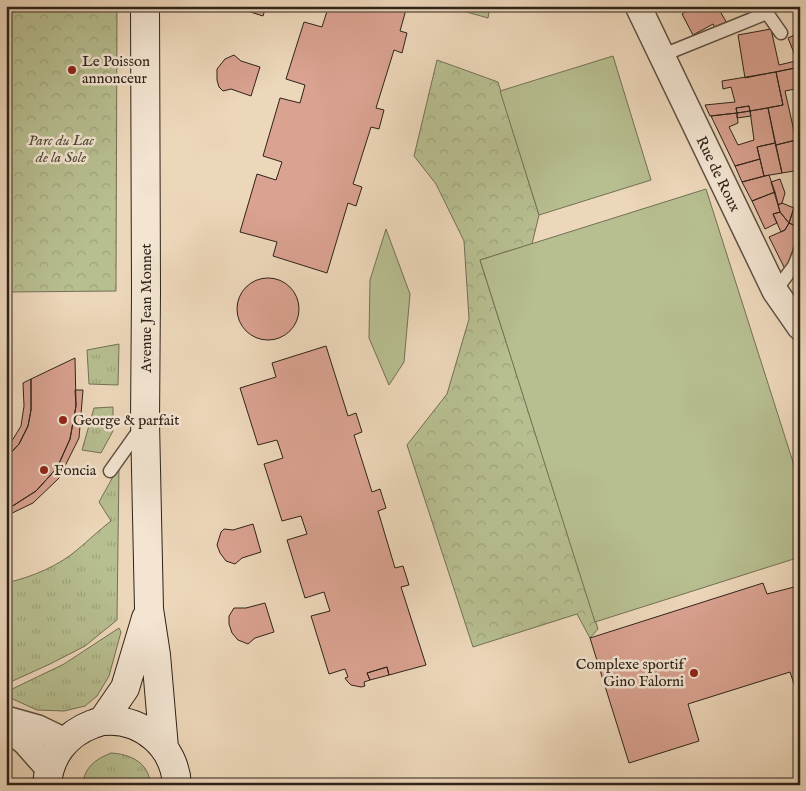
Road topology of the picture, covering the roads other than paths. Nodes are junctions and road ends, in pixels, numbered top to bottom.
1 (145, 6) edge
2 (638, 6) edge
3 (781, 33) dead end
4 (663, 55) junction
5 (800, 251) edge
6 (775, 291) junction
7 (800, 327) edge
8 (145, 422) junction
9 (110, 471) dead end
10 (149, 609) junction
11 (6, 720) edge
12 (103, 720) junction
13 (6, 728) edge
14 (65, 741) junction
15 (164, 748) junction
16 (48, 777) edge
17 (177, 785) edge

1 - 8 street, Avenue Jean Monnet
2 - 4 street, Rue de Roux
3 - 4 lane
4 - 6 street, Rue de Roux
5 - 6 lane
6 - 7 street, Rue de Roux
8 - 9 lane
8 - 10 street, Avenue Jean Monnet
10 - 12 street, Avenue Jean Monnet
10 - 15 street, Avenue Jean Monnet
11 - 14 street
12 - 14 street
12 - 15 street
13 - 16 street
14 - 16 street
15 - 17 street

